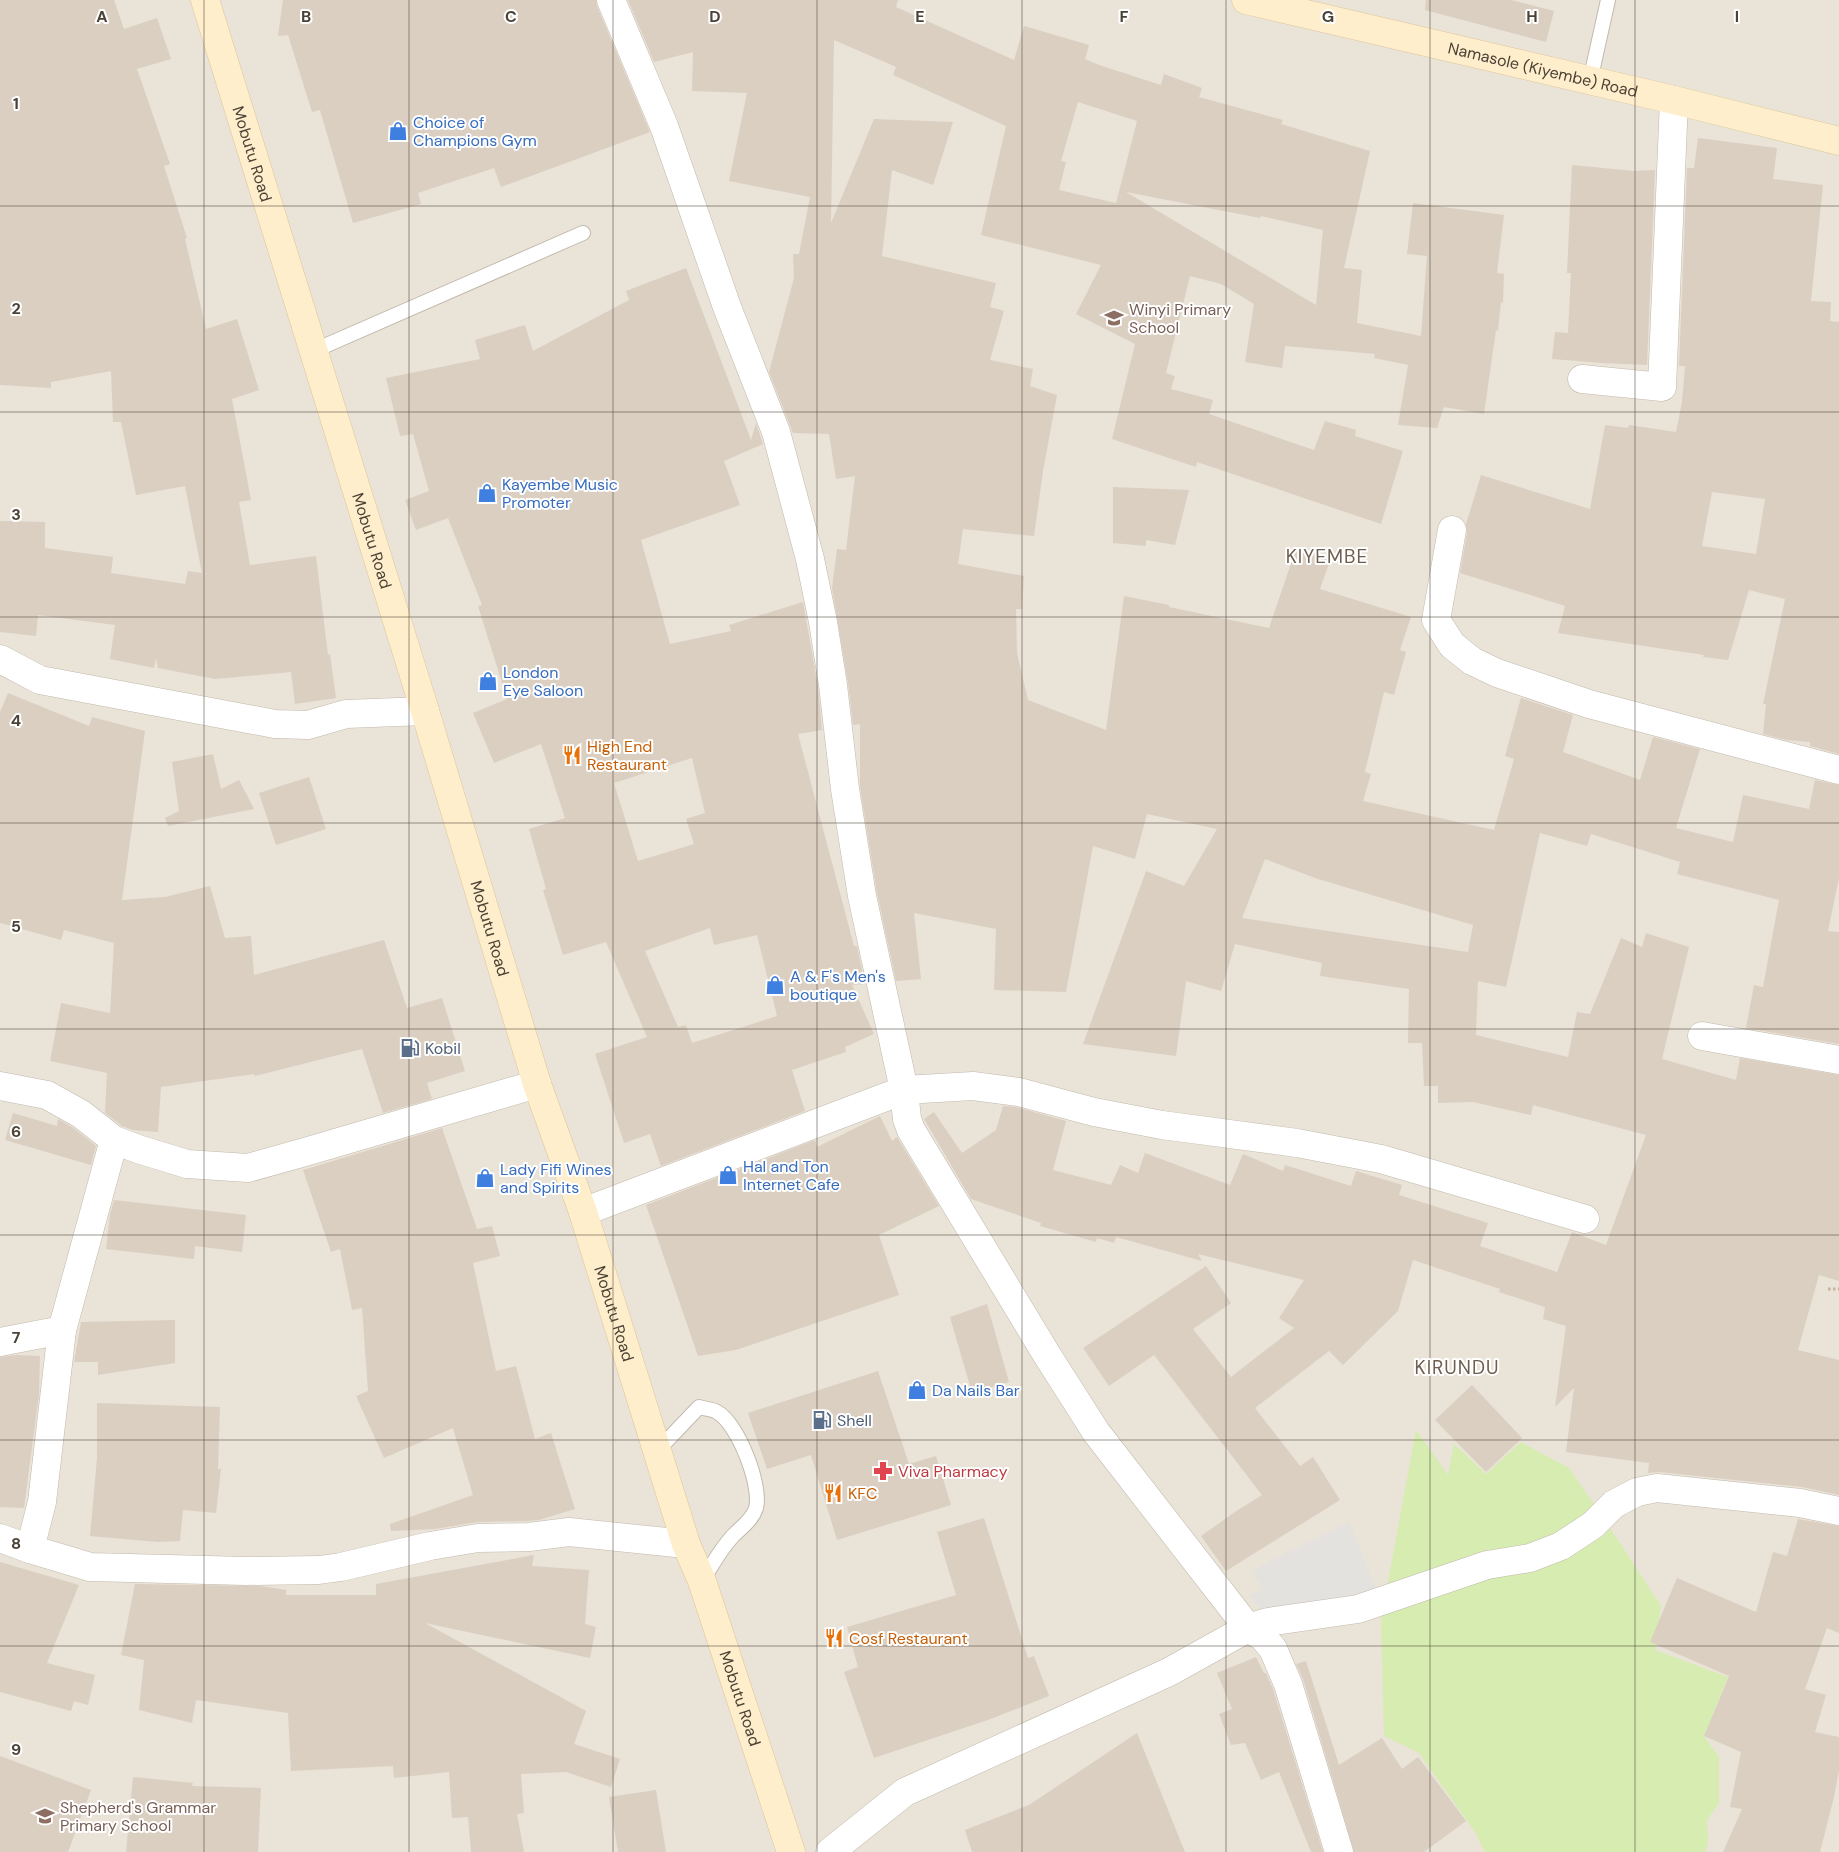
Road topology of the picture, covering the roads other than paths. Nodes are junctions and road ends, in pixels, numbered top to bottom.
1 (205, 0) edge
2 (611, 0) edge
3 (1246, 0) edge
4 (1608, 0) edge
5 (1590, 81) junction
6 (1674, 100) junction
7 (1839, 141) edge
8 (582, 233) dead end
9 (314, 350) junction
10 (1582, 379) dead end
11 (1452, 530) dead end
12 (0, 659) edge
13 (425, 711) junction
14 (1839, 770) edge
15 (1702, 1036) dead end
16 (1839, 1060) edge
17 (537, 1084) junction
18 (0, 1086) edge
19 (904, 1090) junction
20 (114, 1140) junction
21 (583, 1212) junction
22 (1585, 1219) dead end
23 (62, 1330) junction
24 (0, 1342) edge
25 (657, 1451) junction
26 (1839, 1511) edge
27 (0, 1538) edge
28 (686, 1544) junction
29 (30, 1549) junction
30 (702, 1581) junction
31 (1248, 1628) junction
32 (791, 1852) edge
33 (830, 1852) edge
34 (1339, 1852) edge

1 - 9 street, Mobutu Road
2 - 19 street
3 - 5 street, Namasole (Kiyembe) Road
4 - 5 lane
5 - 6 street, Namasole (Kiyembe) Road
6 - 7 street, Namasole (Kiyembe) Road
6 - 10 street
8 - 9 lane
9 - 13 street, Mobutu Road
11 - 14 street
12 - 13 street
13 - 17 street, Mobutu Road
15 - 16 street
17 - 20 street
17 - 21 street, Mobutu Road
18 - 20 street
19 - 21 street
19 - 22 street
19 - 31 street
20 - 23 street
21 - 25 street, Mobutu Road
23 - 24 street
23 - 29 street
25 - 28 street, Mobutu Road
25 - 30 lane
26 - 31 street
27 - 29 street
28 - 29 street
28 - 30 street, Mobutu Road
30 - 32 street, Mobutu Road
31 - 33 street
31 - 34 street

